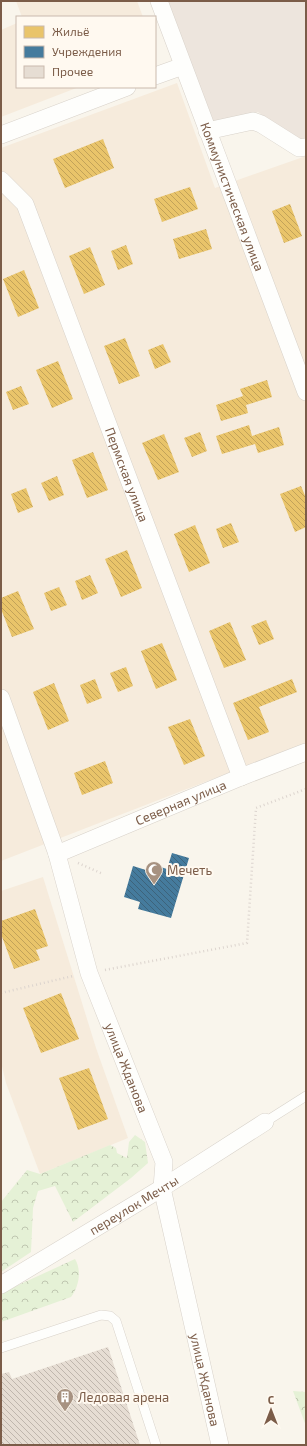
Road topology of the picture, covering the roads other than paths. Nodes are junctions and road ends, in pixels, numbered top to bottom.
1 (159, 1) edge
2 (183, 66) junction
3 (156, 76) edge
4 (124, 88) edge
5 (207, 131) junction
6 (1, 135) edge
7 (306, 147) edge
8 (1, 180) edge
9 (306, 392) edge
10 (1, 698) edge
11 (306, 752) edge
12 (241, 777) junction
13 (57, 854) junction
14 (306, 1096) edge
15 (265, 1122) joint
16 (162, 1188) junction
17 (1, 1285) edge
18 (1, 1348) edge
19 (156, 1445) edge
20 (220, 1445) edge

1 - 2 street, Коммунистическая улица
2 - 3 street
2 - 5 street, Коммунистическая улица
4 - 6 street
5 - 7 street
5 - 9 street, Коммунистическая улица
8 - 12 street, Пермская улица
10 - 13 street, улица Жданова
11 - 12 street, Северная улица
12 - 13 street, Северная улица
13 - 16 street, улица Жданова
14 - 15 lane
15 - 16 street, переулок Мечты
16 - 17 street, переулок Мечты
16 - 20 street, улица Жданова
18 - 19 lane

